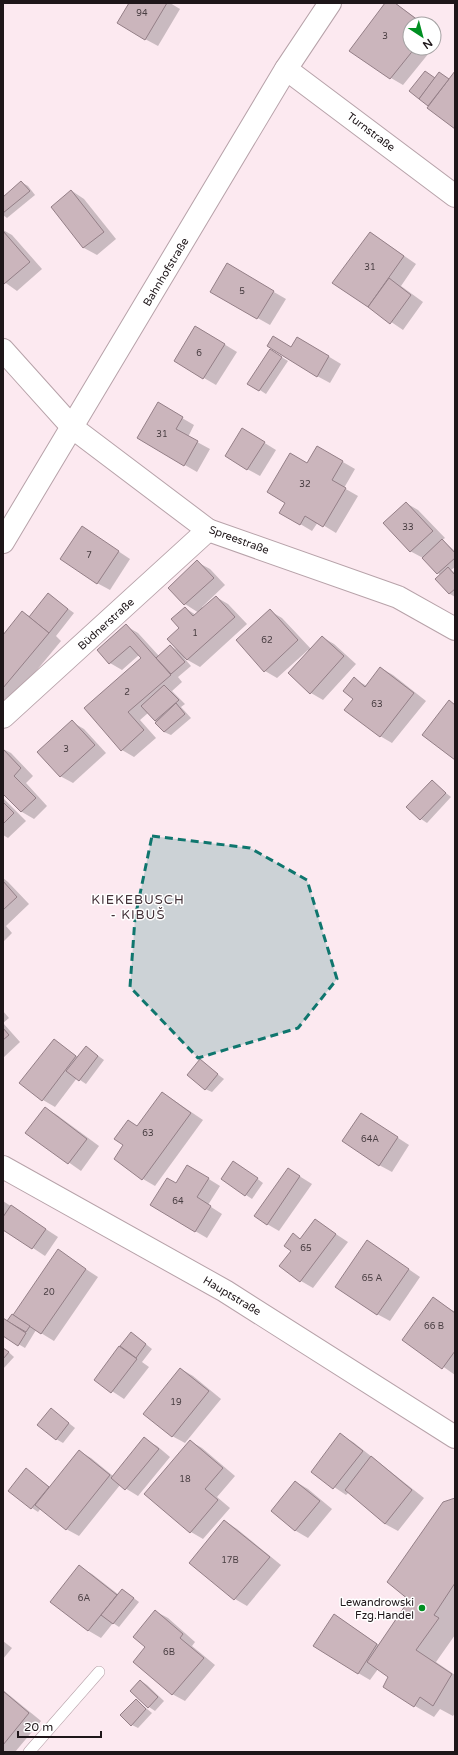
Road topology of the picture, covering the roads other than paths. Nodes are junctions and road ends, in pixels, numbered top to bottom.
1 (330, 3) edge
2 (286, 69) junction
3 (455, 196) edge
4 (3, 350) edge
5 (73, 428) junction
6 (208, 530) junction
7 (3, 542) edge
8 (455, 629) edge
9 (3, 717) edge
10 (3, 1167) edge
11 (455, 1437) edge
12 (98, 1672) dead end
13 (29, 1752) edge

1 - 2 street, Bahnhofstraße
2 - 3 street, Turnstraße
2 - 5 street, Bahnhofstraße
4 - 5 street, Spreestraße
5 - 6 street, Spreestraße
5 - 7 street, Bahnhofstraße
6 - 8 street, Spreestraße
6 - 9 street, Büdnerstraße
10 - 11 street, Hauptstraße
12 - 13 lane

